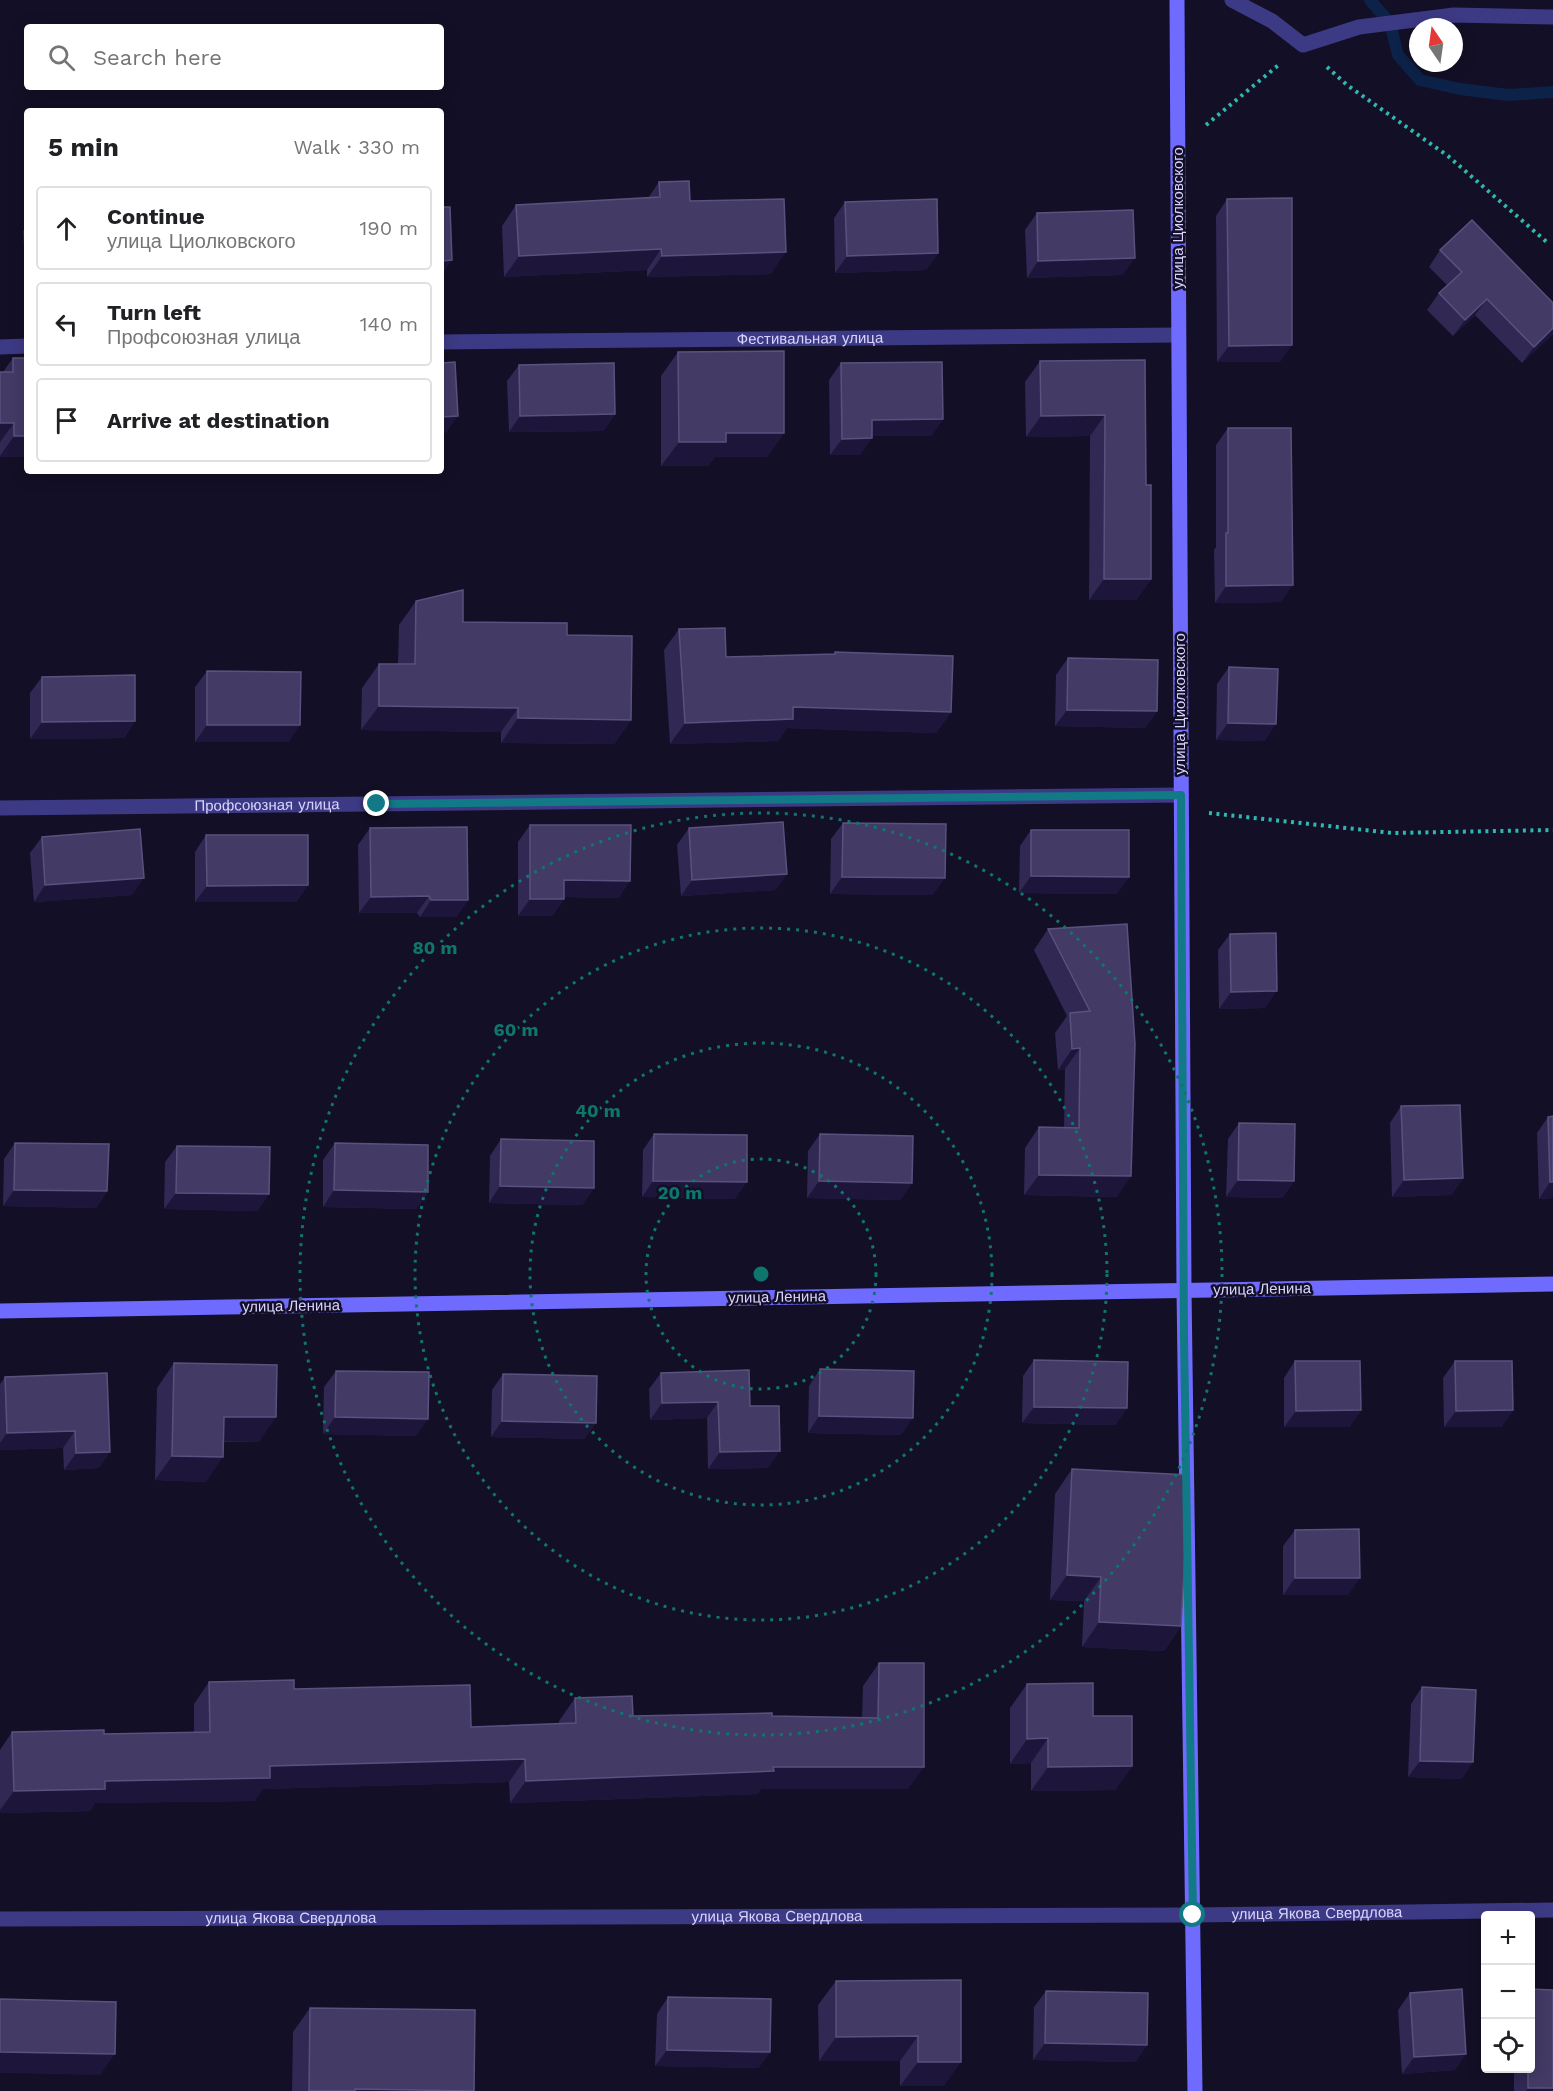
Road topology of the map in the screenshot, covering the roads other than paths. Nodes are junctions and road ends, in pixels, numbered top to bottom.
1 (1177, 0) edge
2 (1232, 0) edge
3 (1553, 17) edge
4 (1178, 334) junction
5 (444, 342) edge
6 (24, 346) edge
7 (0, 347) edge
8 (1181, 795) junction
9 (0, 808) edge
10 (1553, 1284) edge
11 (1184, 1290) junction
12 (0, 1311) edge
13 (1553, 1910) edge
14 (1193, 1915) junction
15 (0, 1919) edge
16 (1195, 2091) edge

1 - 4 main road, улица Циолковского
2 - 3 street
4 - 5 street, Фестивальная улица
4 - 8 main road, улица Циолковского
6 - 7 street
8 - 9 street, Профсоюзная улица
8 - 11 main road, улица Циолковского
10 - 11 main road, улица Ленина
11 - 12 main road, улица Ленина
11 - 14 main road, улица Циолковского
13 - 14 street, улица Якова Свердлова
14 - 15 street, улица Якова Свердлова
14 - 16 main road, улица Циолковского

